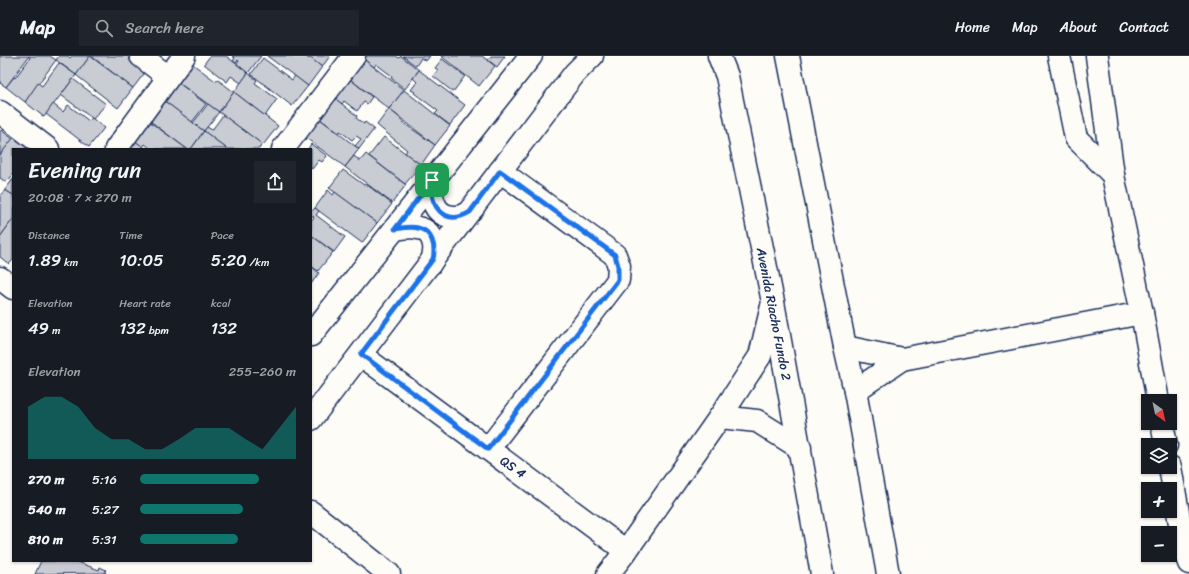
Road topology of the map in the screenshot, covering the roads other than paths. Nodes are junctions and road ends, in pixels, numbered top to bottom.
1 (141, 56) edge
2 (184, 56) edge
3 (354, 56) edge
4 (531, 56) edge
5 (592, 56) edge
6 (711, 56) edge
7 (719, 56) edge
8 (788, 56) edge
9 (1059, 56) edge
10 (1097, 56) edge
11 (727, 76) junction
12 (168, 77) junction
13 (0, 112) edge
14 (47, 148) edge
15 (117, 148) edge
16 (284, 148) edge
17 (500, 171) junction
18 (1113, 175) junction
19 (432, 180) junction
20 (472, 209) junction
21 (395, 229) junction
22 (429, 265) junction
23 (0, 278) edge
24 (12, 287) edge
25 (773, 302) junction
26 (1142, 312) junction
27 (312, 334) edge
28 (845, 347) junction
29 (361, 354) junction
30 (902, 359) junction
31 (855, 390) junction
32 (1157, 394) edge
33 (720, 417) junction
34 (312, 418) edge
35 (800, 448) junction
36 (488, 449) junction
37 (1171, 474) edge
38 (312, 513) edge
39 (626, 551) junction
40 (1189, 563) edge
41 (389, 574) edge
42 (608, 574) edge
43 (822, 574) edge
44 (888, 574) edge

1 - 12 street
2 - 12 street
3 - 16 street
4 - 19 street
5 - 17 street
6 - 11 street
7 - 11 street, Avenida Riacho Fundo 2
8 - 28 street
9 - 18 street
10 - 18 street
11 - 25 street, Avenida Riacho Fundo 2
12 - 15 street
13 - 14 street
17 - 20 street
17 - 36 street
18 - 26 street
19 - 20 street
19 - 21 street
20 - 22 street
21 - 22 street
21 - 27 street
22 - 29 street
23 - 24 street
25 - 33 street
25 - 35 street, Avenida Riacho Fundo 2
26 - 30 street
26 - 32 street
28 - 30 street
28 - 31 street
29 - 34 street
29 - 36 street, QS 4
30 - 31 street
31 - 44 street
33 - 35 street
33 - 39 street
35 - 43 street, Avenida Riacho Fundo 2
36 - 39 street, QS 4
37 - 40 street
38 - 41 street
39 - 42 street

